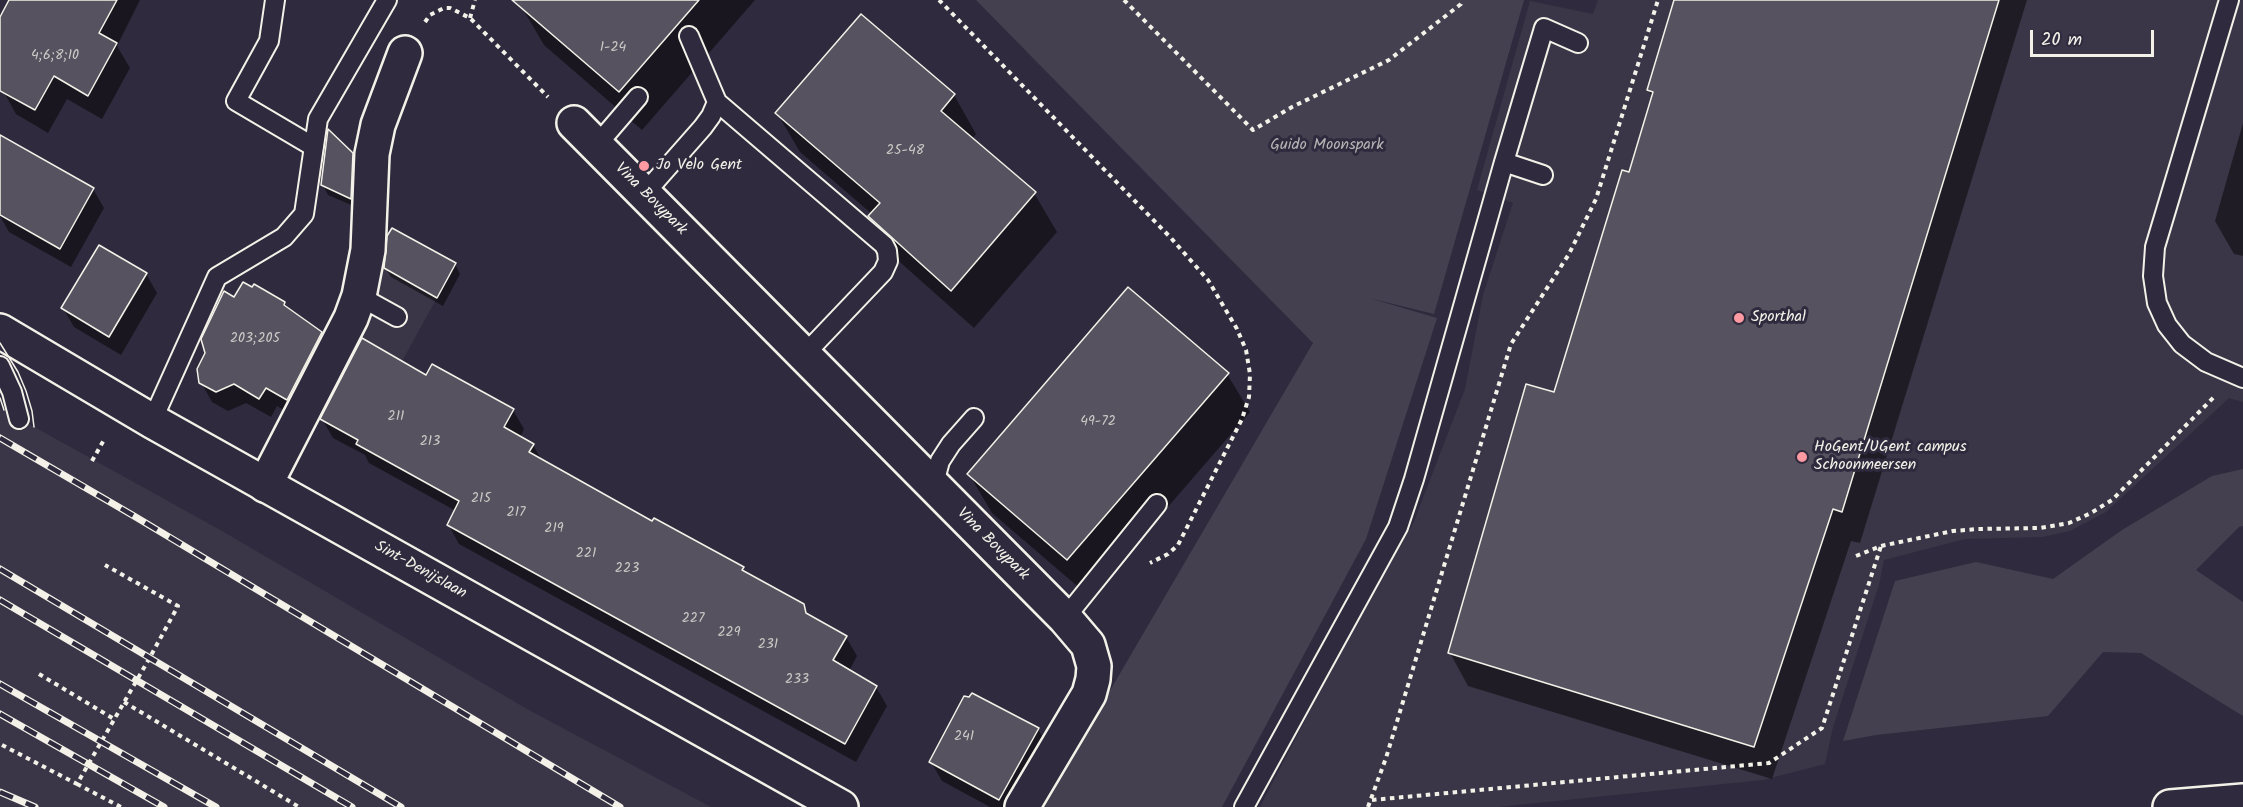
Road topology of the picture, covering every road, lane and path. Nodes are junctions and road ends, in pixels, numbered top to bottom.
1 (275, 0) edge
2 (387, 0) edge
3 (475, 0) edge
4 (939, 0) edge
5 (1124, 0) edge
6 (1462, 0) edge
7 (1658, 0) edge
8 (2229, 0) edge
9 (470, 18) junction
10 (689, 36) dead end
11 (1578, 43) dead end
12 (405, 53) joint
13 (638, 97) dead end
14 (717, 102) junction
15 (585, 135) junction
16 (314, 147) junction
17 (1504, 162) junction
18 (1543, 175) dead end
19 (644, 194) junction
20 (359, 296) junction
21 (397, 317) dead end
22 (0, 331) edge
23 (804, 355) junction
24 (0, 366) edge
25 (2239, 376) edge
26 (974, 418) dead end
27 (19, 419) dead end
28 (152, 421) junction
29 (265, 485) junction
30 (946, 498) junction
31 (1157, 504) dead end
32 (1881, 546) junction
33 (1856, 556) dead end
34 (105, 565) dead end
35 (1107, 567) junction
36 (1065, 618) junction
37 (39, 674) dead end
38 (124, 702) junction
39 (114, 718) junction
40 (2, 745) dead end
41 (77, 784) junction
42 (1372, 800) junction
43 (2243, 801) edge
44 (121, 807) edge
45 (299, 807) edge
46 (841, 807) edge
47 (1022, 807) edge
48 (1244, 807) edge
49 (1368, 807) edge
50 (2170, 807) edge

1 - 16 lane
2 - 16 lane
3 - 9 path
4 - 35 path
5 - 6 path
7 - 42 path
8 - 25 lane
9 - 12 path
9 - 15 path
10 - 14 lane
11 - 17 lane
12 - 20 street
13 - 15 lane
14 - 19 lane
14 - 23 lane
15 - 19 street, Vina Bovypark
16 - 28 lane
17 - 18 lane
17 - 48 lane
19 - 23 street, Vina Bovypark
20 - 21 lane
20 - 29 street
22 - 28 street, Sint-Denijslaan
23 - 30 street, Vina Bovypark
24 - 27 lane
25 - 32 path
26 - 30 lane
28 - 29 street, Sint-Denijslaan
29 - 46 street, Sint-Denijslaan
30 - 36 street, Vina Bovypark
31 - 35 lane
32 - 33 path
32 - 42 path
34 - 38 path
35 - 36 lane
36 - 47 street, Vina Bovypark
37 - 39 path
38 - 39 path
38 - 45 path
39 - 41 path
40 - 41 path
41 - 44 path
42 - 49 path
43 - 50 street

